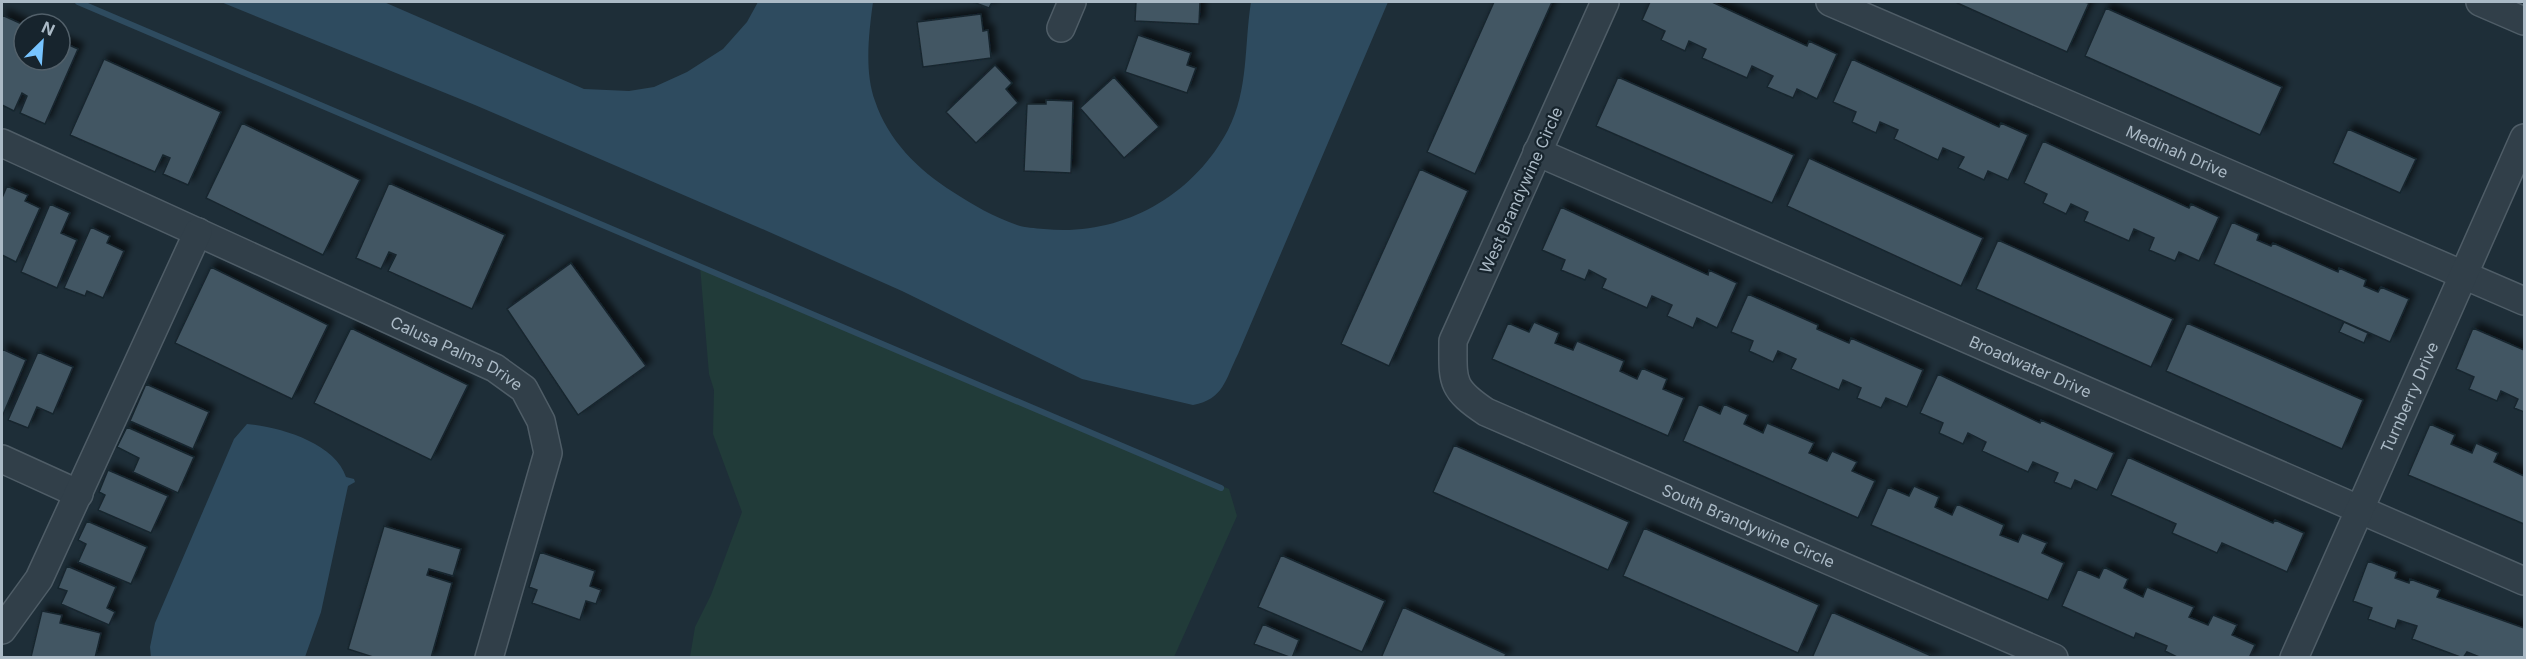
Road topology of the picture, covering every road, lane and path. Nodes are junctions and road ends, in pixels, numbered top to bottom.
1 (1072, 2) edge
2 (1605, 2) edge
3 (1830, 2) edge
4 (2480, 2) edge
5 (2524, 21) edge
6 (1061, 28) dead end
7 (2524, 138) edge
8 (2, 143) edge
9 (1537, 152) junction
10 (198, 232) junction
11 (2464, 275) junction
12 (2524, 301) edge
13 (1453, 381) joint
14 (2, 459) edge
15 (79, 494) junction
16 (2359, 510) junction
17 (2524, 581) edge
18 (2, 630) edge
19 (489, 657) edge
20 (2054, 657) edge
21 (2294, 657) edge

1 - 6 street
2 - 9 street, West Brandywine Circle
3 - 11 street, Medinah Drive
4 - 5 street
7 - 11 street, Turnberry Drive
8 - 10 street, Calusa Palms Drive
9 - 13 street, West Brandywine Circle
9 - 16 street, Broadwater Drive
10 - 15 street
10 - 19 street, Calusa Palms Drive
11 - 12 street, Medinah Drive
11 - 16 street, Turnberry Drive
13 - 20 street, South Brandywine Circle
14 - 15 street
15 - 18 street
16 - 17 street, Broadwater Drive
16 - 21 street, Turnberry Drive

